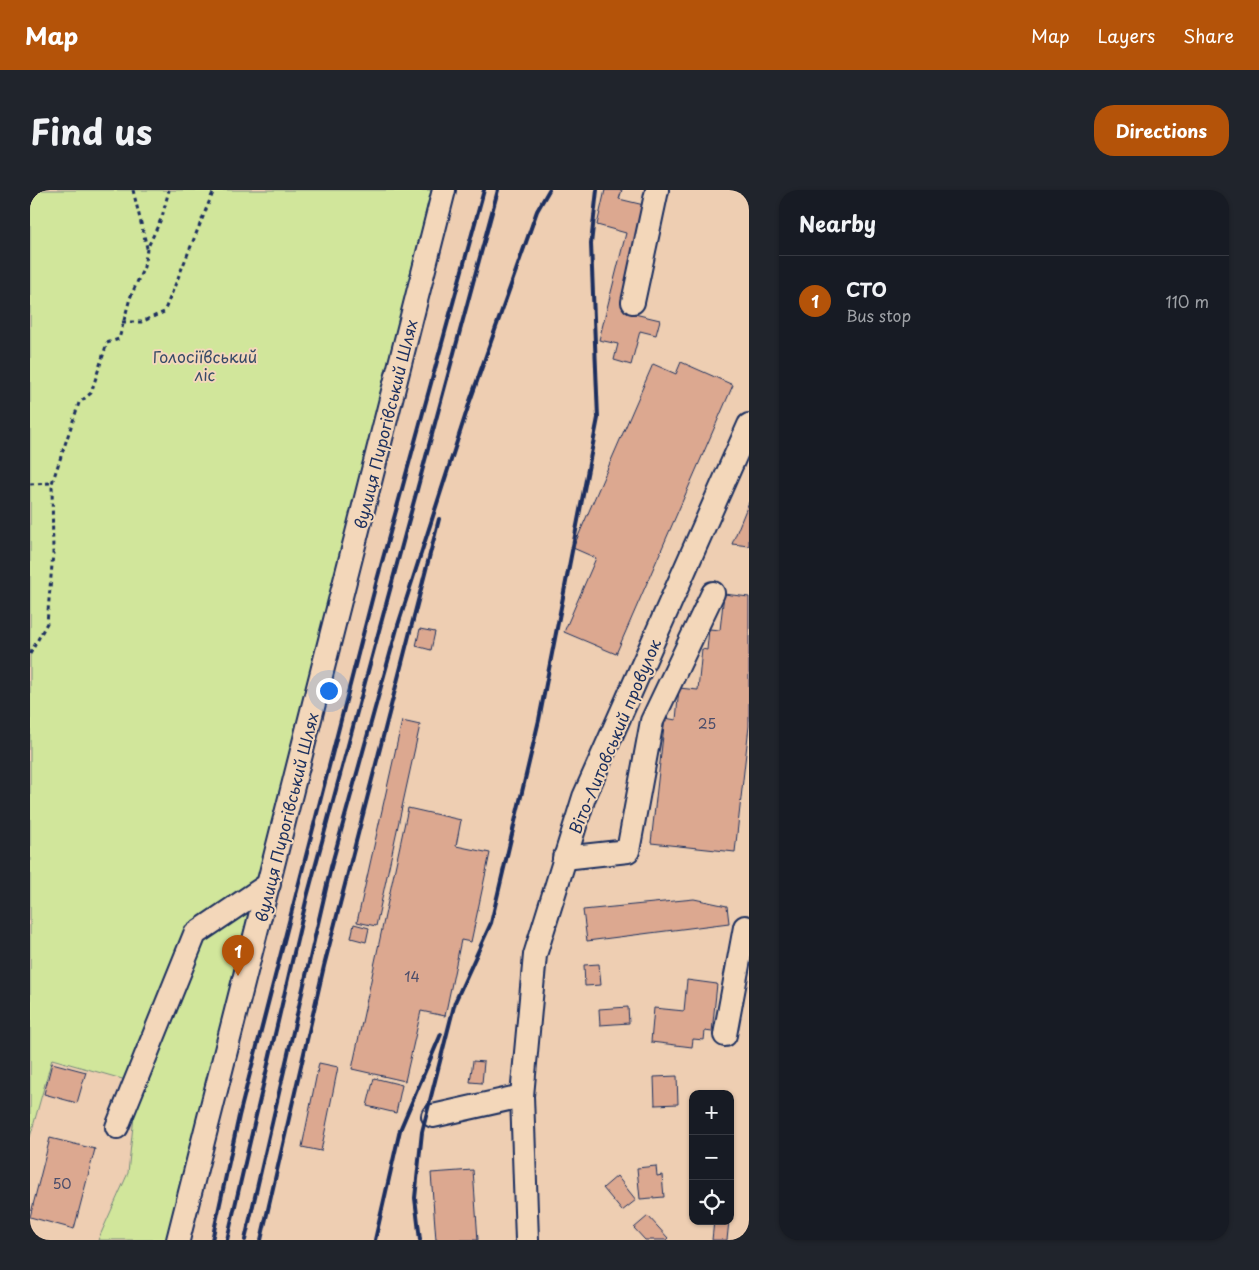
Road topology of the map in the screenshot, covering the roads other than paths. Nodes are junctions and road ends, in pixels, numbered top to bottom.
1 (444, 190) edge
2 (657, 190) edge
3 (633, 302) dead end
4 (749, 425) edge
5 (713, 593) dead end
6 (564, 858) junction
7 (269, 884) junction
8 (745, 927) dead end
9 (725, 1035) dead end
10 (522, 1096) junction
11 (433, 1116) dead end
12 (116, 1127) dead end
13 (178, 1240) edge
14 (527, 1240) edge

1 - 7 street, вулиця Пирогівський Шлях
2 - 3 street
4 - 6 street, Віто-Литовський провулок
5 - 6 street
6 - 10 street, Віто-Литовський провулок
7 - 12 street
7 - 13 street, вулиця Пирогівський Шлях
8 - 9 street
10 - 11 street
10 - 14 street, Віто-Литовський провулок

